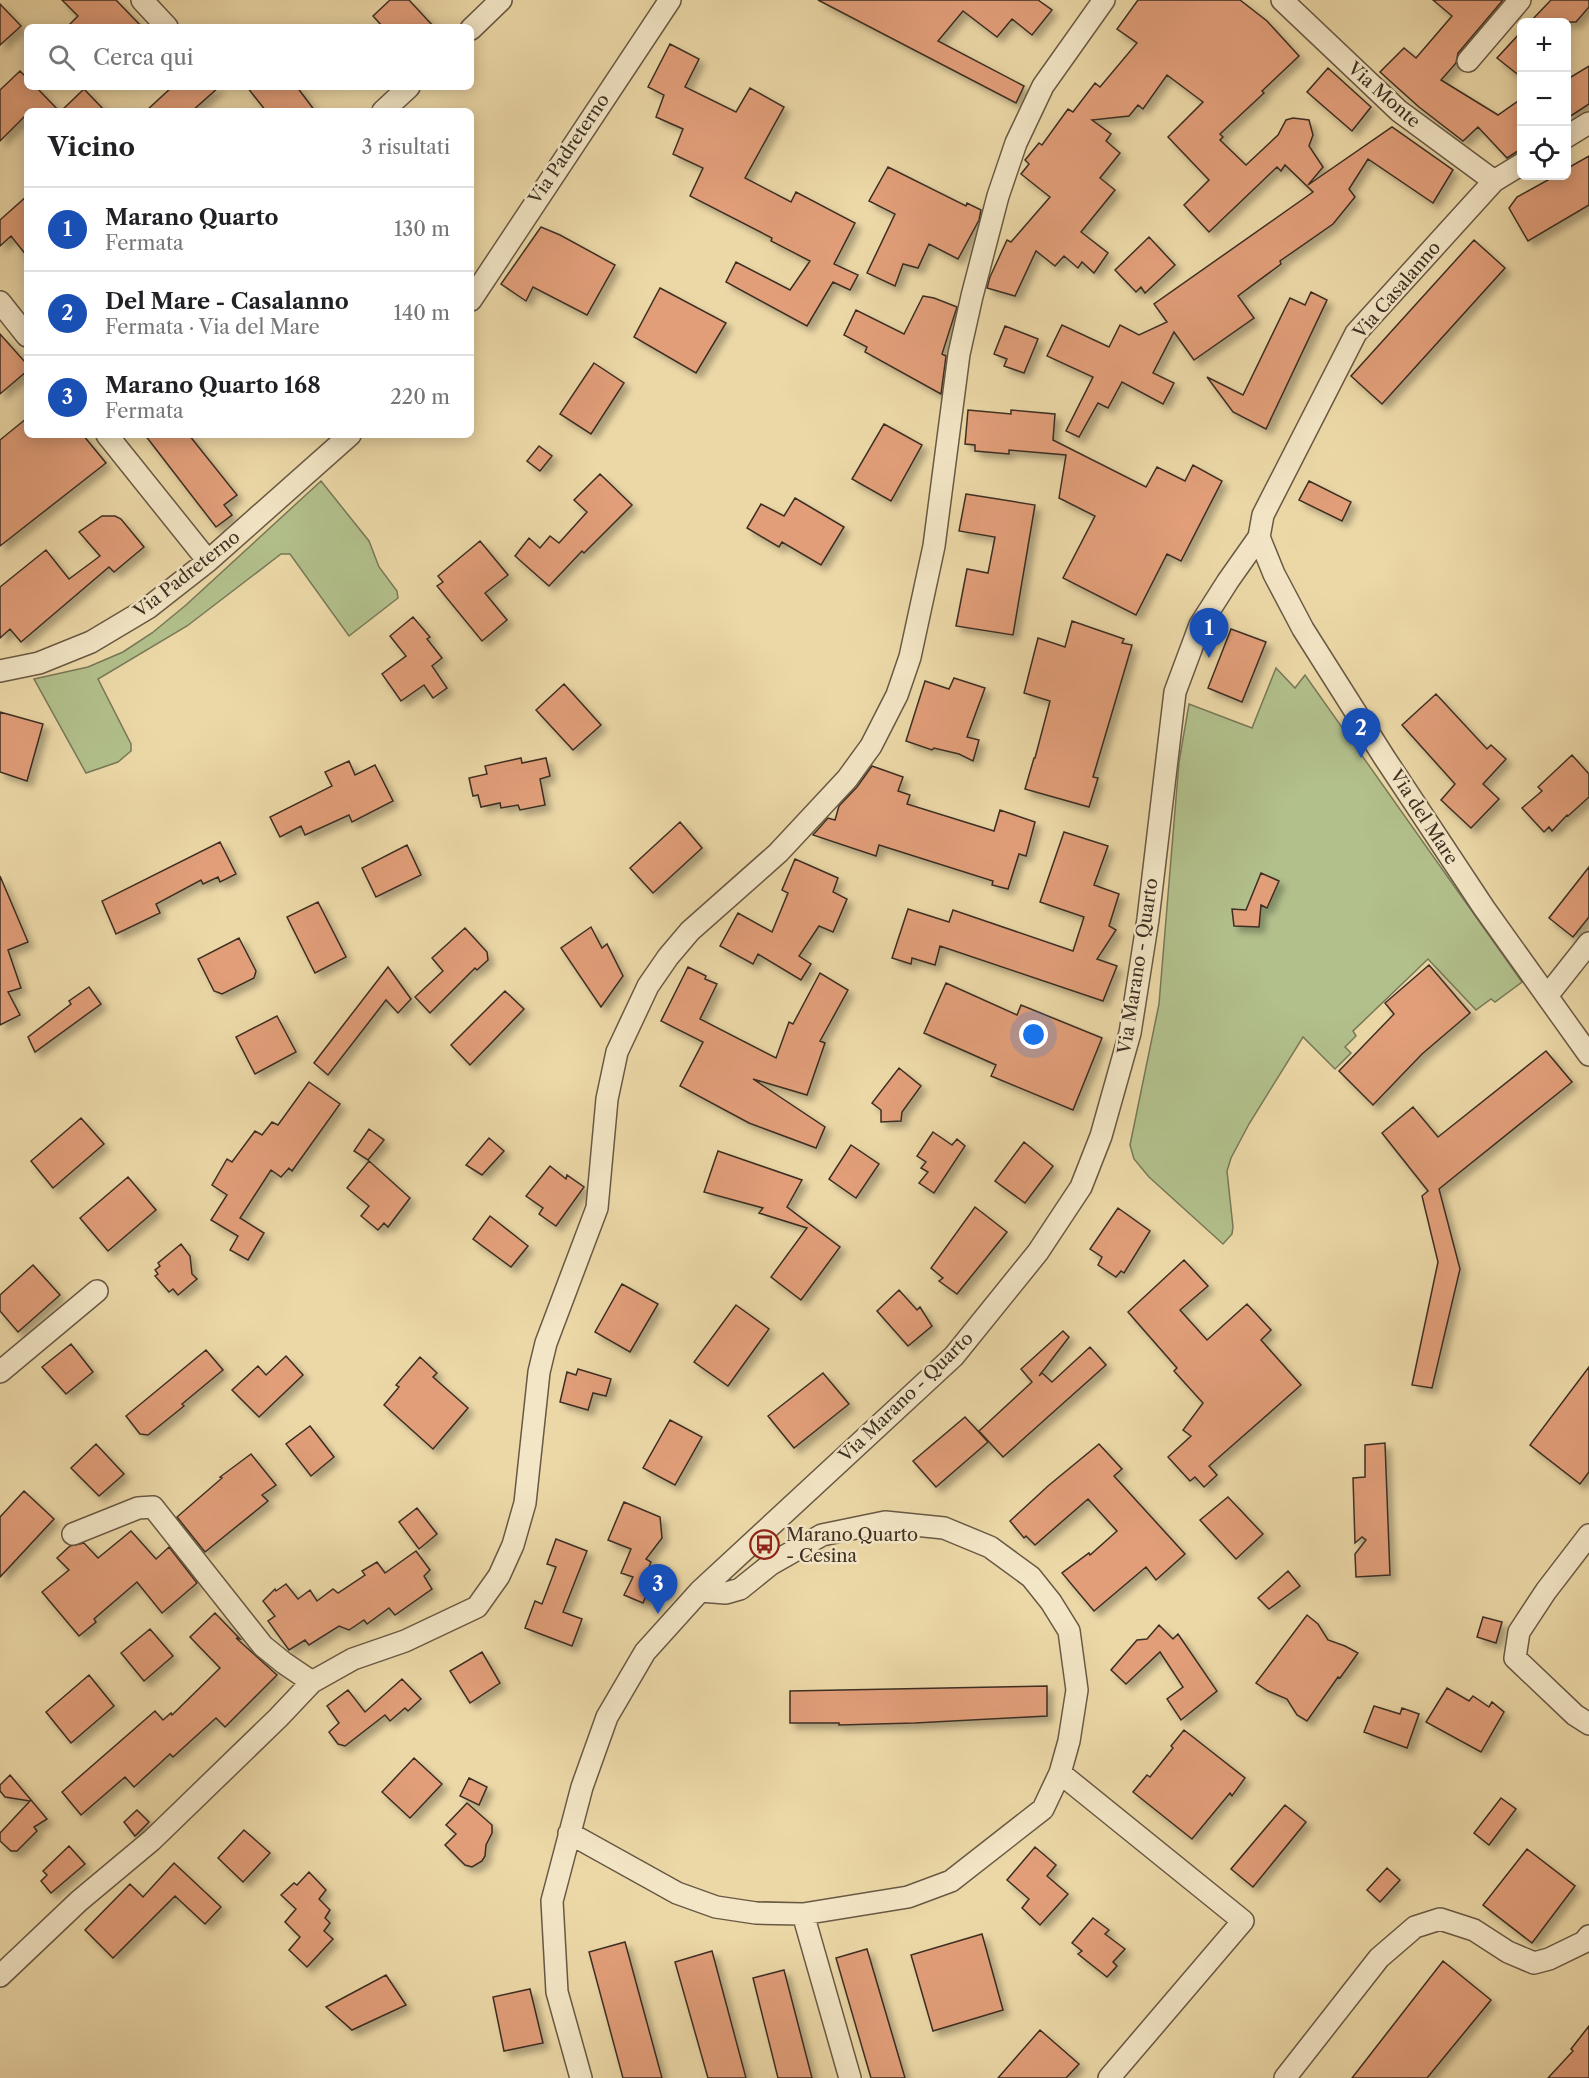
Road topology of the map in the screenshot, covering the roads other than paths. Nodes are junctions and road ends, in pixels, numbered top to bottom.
1 (142, 0) edge
2 (501, 0) edge
3 (669, 0) edge
4 (1104, 0) edge
5 (1282, 0) edge
6 (1520, 0) edge
7 (164, 24) edge
8 (474, 26) edge
9 (1468, 61) dead end
10 (406, 90) edge
11 (386, 108) edge
12 (1589, 123) edge
13 (1571, 134) edge
14 (1517, 167) edge
15 (1494, 181) junction
16 (474, 295) edge
17 (0, 302) edge
18 (24, 332) edge
19 (109, 438) edge
20 (347, 438) edge
21 (1259, 537) junction
22 (208, 561) junction
23 (0, 671) edge
24 (1589, 943) edge
25 (1547, 996) junction
26 (1588, 1054) edge
27 (97, 1292) dead end
28 (0, 1372) edge
29 (73, 1534) dead end
30 (1589, 1535) edge
31 (700, 1591) junction
32 (312, 1682) junction
33 (1589, 1724) edge
34 (1060, 1773) junction
35 (569, 1833) junction
36 (803, 1914) junction
37 (1589, 1936) edge
38 (0, 1976) edge
39 (581, 2078) edge
40 (850, 2078) edge
41 (1109, 2078) edge
42 (1285, 2078) edge

1 - 7 street
2 - 8 street
3 - 16 street, Via Padreterno
4 - 32 street
5 - 15 street, Via Monte
6 - 9 street
10 - 11 street
12 - 13 street
14 - 15 street, Via Casalanno
15 - 21 street, Via Casalanno
17 - 18 street
19 - 22 street
20 - 22 street, Via Padreterno
21 - 25 street, Via del Mare
21 - 31 street, Via Marano - Quarto
22 - 23 street, Via Padreterno
24 - 25 street
25 - 26 street, Via del Mare
27 - 28 street
29 - 32 street
30 - 33 street
31 - 34 street
31 - 35 street, Via Marano - Quarto
32 - 38 street
34 - 36 street
34 - 41 street
35 - 36 street
35 - 39 street, Via Marano - Quarto
36 - 40 street
37 - 42 street

